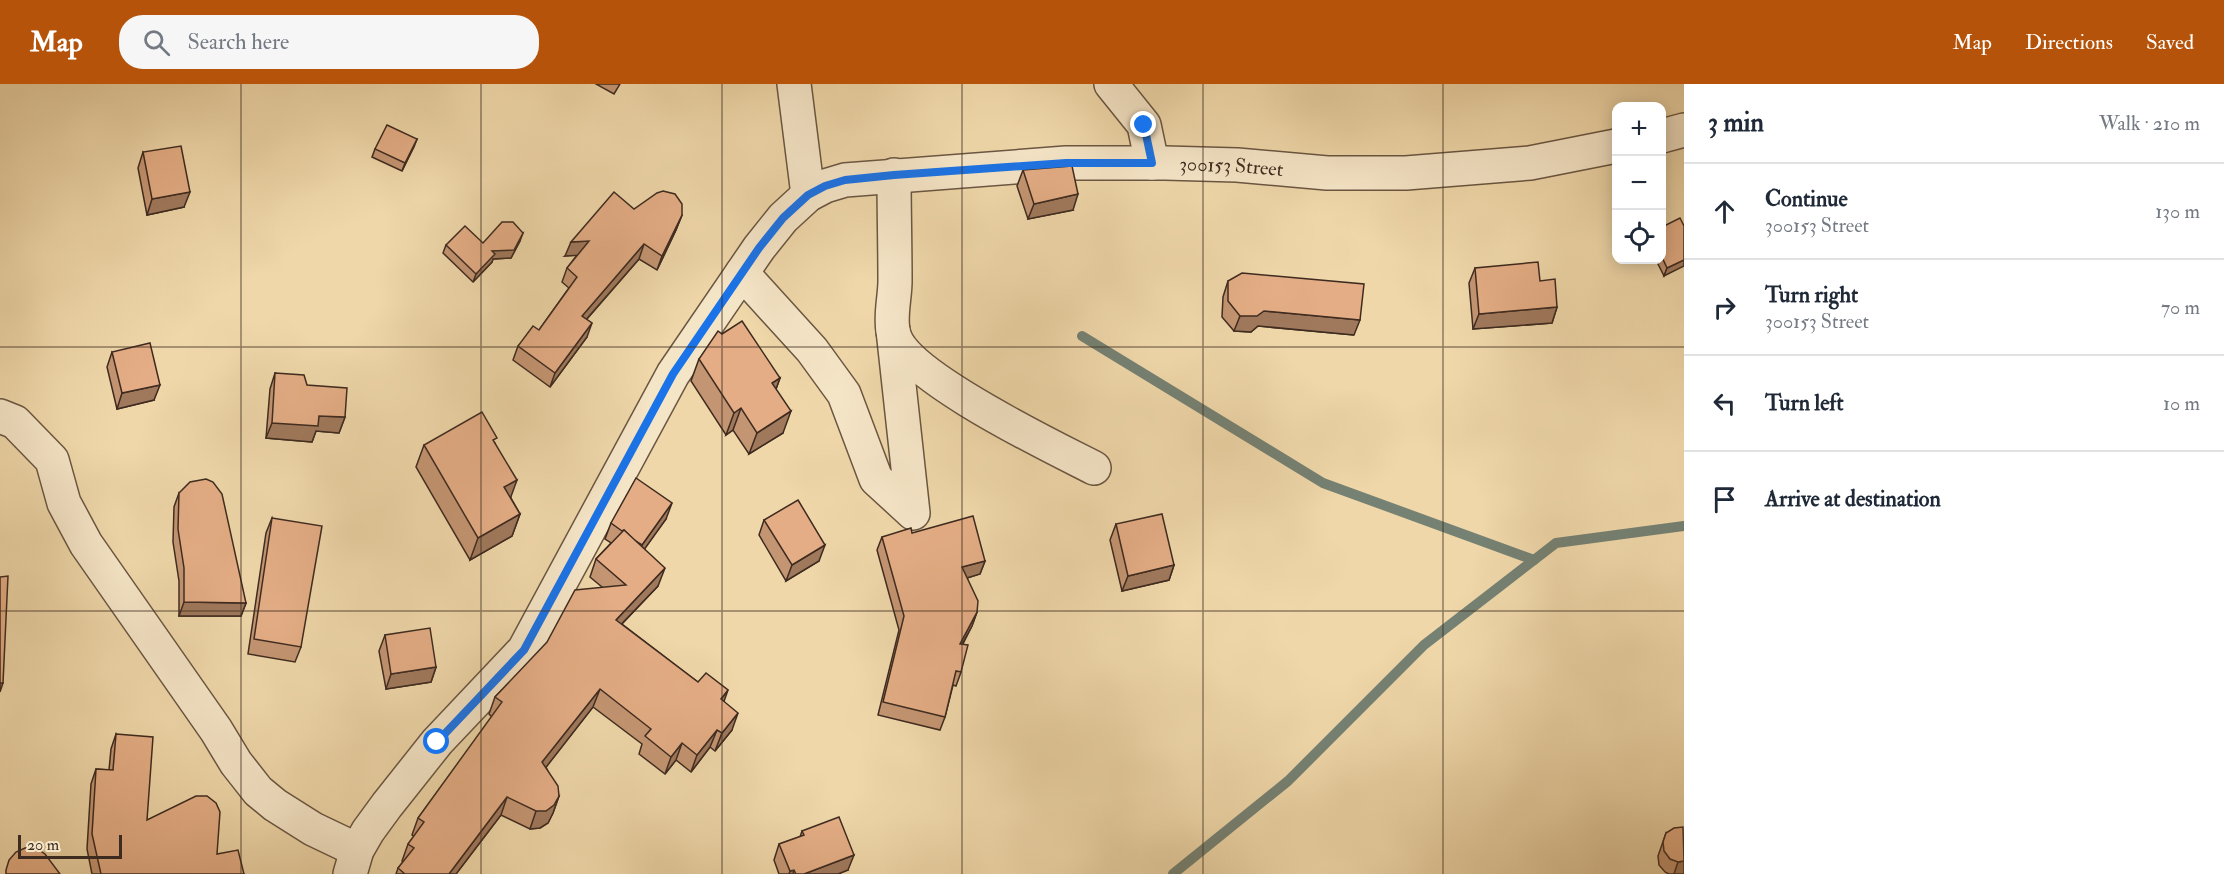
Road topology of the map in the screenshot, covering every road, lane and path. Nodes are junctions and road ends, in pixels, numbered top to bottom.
1 (794, 84) edge
2 (1111, 84) edge
3 (1684, 130) edge
4 (1666, 135) edge
5 (1612, 147) edge
6 (1152, 163) junction
7 (894, 175) junction
8 (808, 195) junction
9 (742, 273) junction
10 (893, 330) junction
11 (0, 416) edge
12 (1094, 468) dead end
13 (354, 862) edge

1 - 8 street
2 - 6 street
3 - 4 street
5 - 6 street, 300153 Street
6 - 7 street, 300153 Street
7 - 8 street, 300153 Street
7 - 10 street
8 - 9 street, 300153 Street
9 - 10 street
9 - 13 street, 300153 Street
10 - 12 street
11 - 13 street

